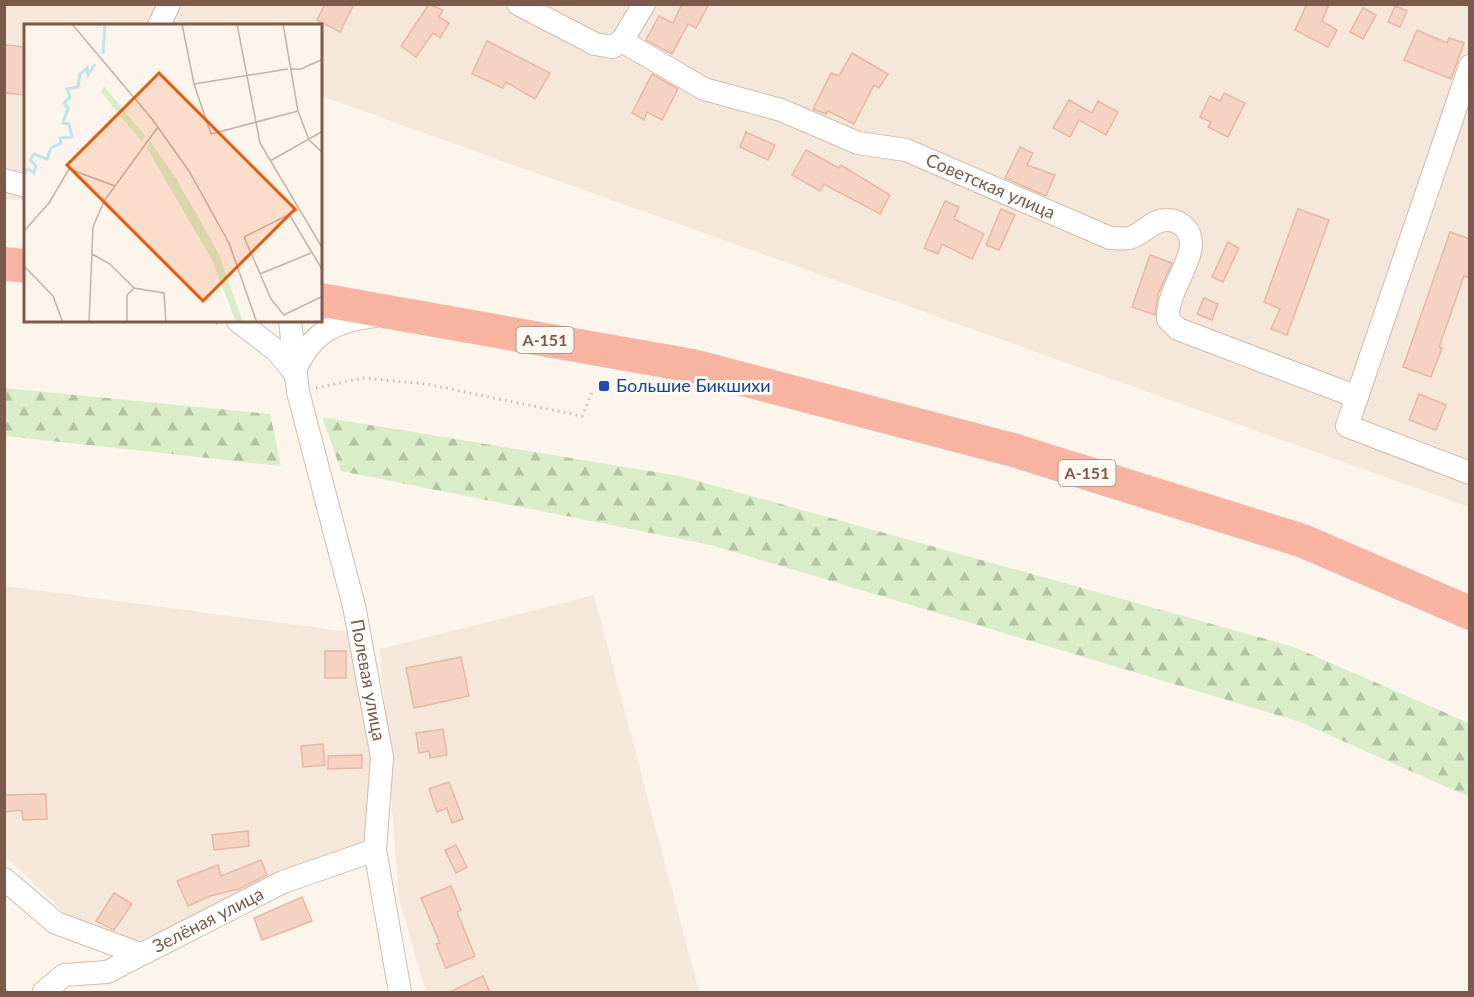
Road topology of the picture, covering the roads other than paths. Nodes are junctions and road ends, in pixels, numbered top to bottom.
1 (169, 4) edge
2 (518, 4) edge
3 (645, 4) edge
4 (160, 24) edge
5 (622, 41) junction
6 (1470, 66) edge
7 (4, 180) edge
8 (24, 185) edge
9 (4, 249) edge
10 (4, 264) edge
11 (24, 265) edge
12 (24, 266) edge
13 (322, 300) edge
14 (398, 313) junction
15 (239, 322) edge
16 (290, 322) edge
17 (296, 382) junction
18 (1357, 397) junction
19 (1470, 473) edge
20 (1470, 613) edge
21 (375, 850) junction
22 (4, 879) edge
23 (140, 954) junction
24 (44, 993) edge
25 (400, 993) edge

1 - 4 street
2 - 5 street
3 - 5 street
5 - 18 street, Советская улица
6 - 18 street
7 - 8 street
9 - 11 street
10 - 12 highway
13 - 14 highway, А-151
14 - 17 street
14 - 20 highway, А-151
15 - 17 street
16 - 17 street, Полевая улица
17 - 21 street, Полевая улица
18 - 19 street
21 - 23 street, Зелёная улица
21 - 25 street, Полевая улица
22 - 23 street
23 - 24 street, Зелёная улица

